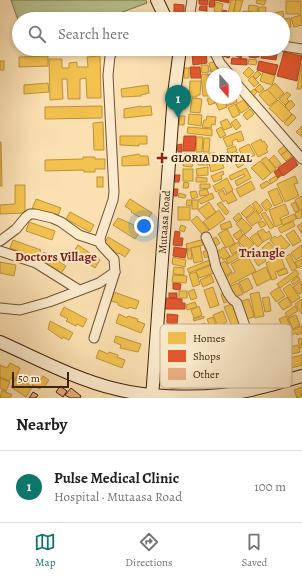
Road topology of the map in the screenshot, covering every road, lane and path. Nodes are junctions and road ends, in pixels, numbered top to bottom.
1 (157, 0) edge
2 (192, 0) edge
3 (163, 12) edge
4 (190, 12) edge
5 (290, 47) edge
6 (302, 48) edge
7 (110, 56) edge
8 (179, 56) edge
9 (216, 56) edge
10 (224, 68) edge
11 (242, 90) edge
12 (302, 159) edge
13 (206, 237) dead end
14 (0, 241) edge
15 (100, 242) junction
16 (0, 251) edge
17 (115, 272) junction
18 (79, 290) junction
19 (0, 308) edge
20 (244, 324) edge
21 (94, 338) dead end
22 (0, 342) edge
23 (302, 376) edge
24 (292, 379) edge
25 (260, 388) edge
26 (256, 389) joint
27 (152, 396) edge

1 - 3 street
2 - 4 street
5 - 6 street
7 - 15 street
8 - 27 street, Mutaasa Road
9 - 10 street
11 - 12 street
13 - 20 street
14 - 15 street
15 - 17 street
16 - 18 street
17 - 18 street
17 - 21 street
18 - 19 street
22 - 27 street
23 - 24 street
25 - 26 street
26 - 27 street

